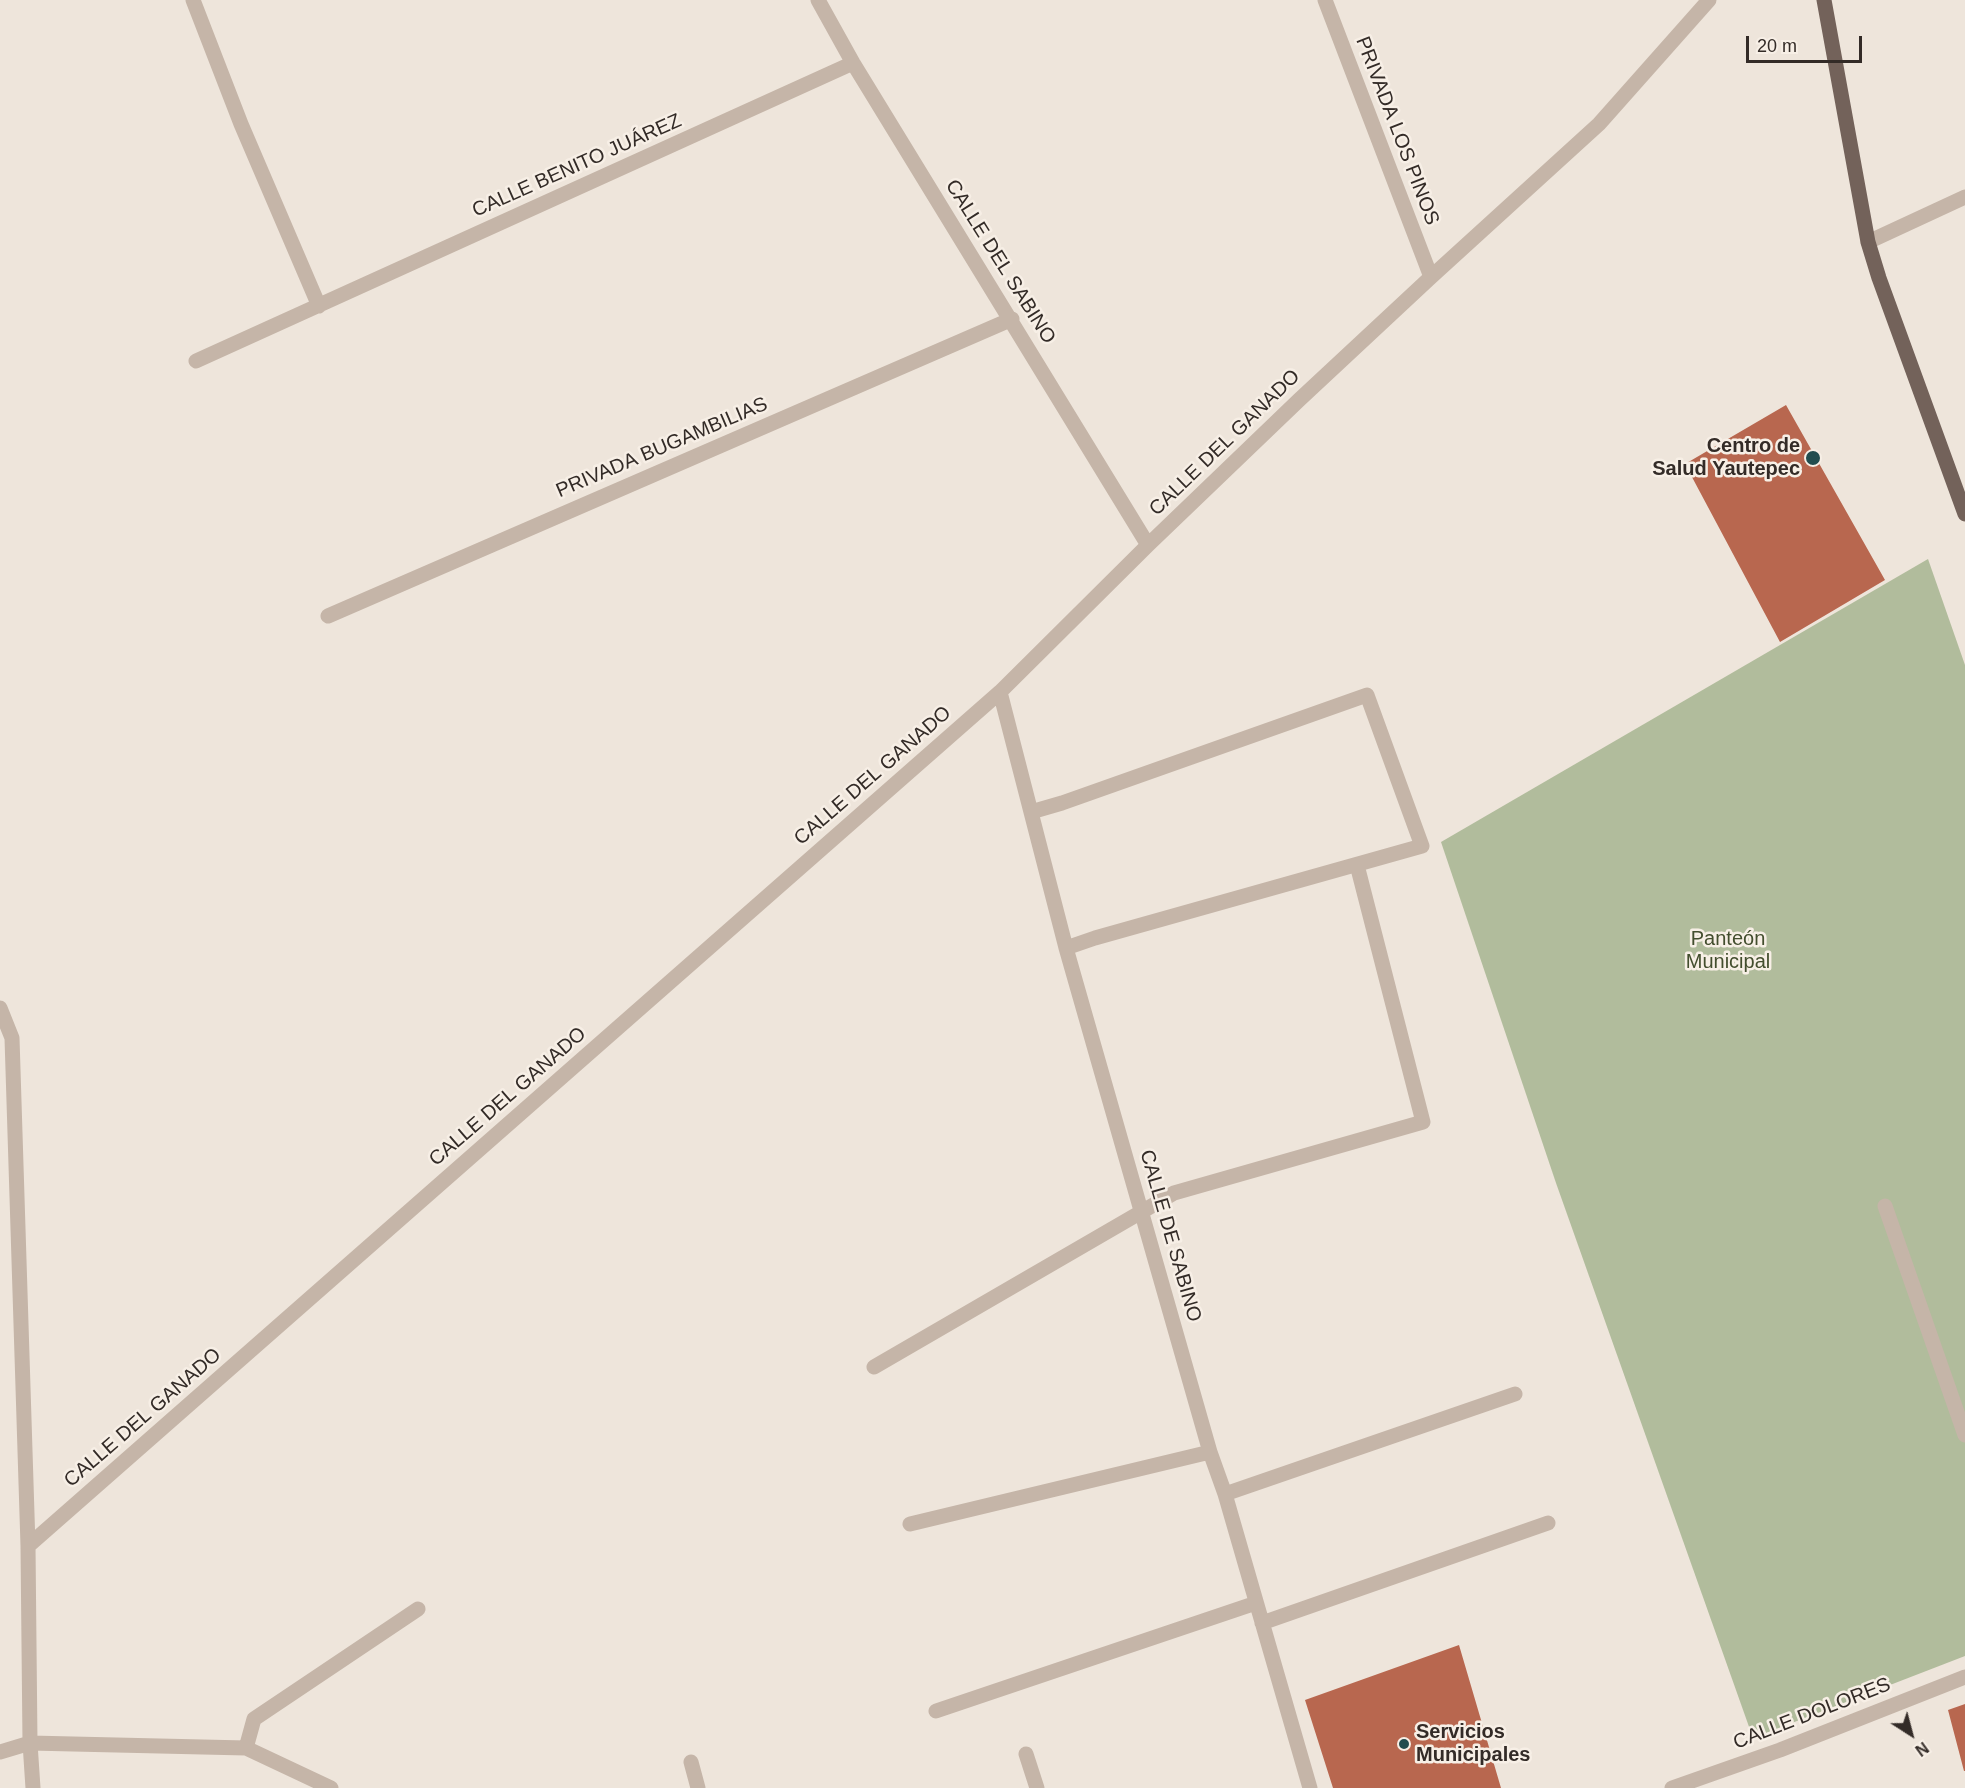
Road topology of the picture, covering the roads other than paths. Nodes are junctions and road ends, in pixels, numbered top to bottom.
1 (193, 0) edge
2 (818, 0) edge
3 (1324, 0) edge
4 (1709, 0) edge
5 (1824, 0) edge
6 (853, 63) junction
7 (1965, 197) edge
8 (1868, 242) junction
9 (1431, 276) junction
10 (320, 306) junction
11 (1012, 320) junction
12 (196, 362) dead end
13 (1965, 514) edge
14 (1148, 545) junction
15 (328, 616) dead end
16 (1000, 692) junction
17 (1031, 812) junction
18 (1357, 866) junction
19 (1066, 948) junction
20 (0, 1008) edge
21 (1886, 1206) dead end
22 (1141, 1213) junction
23 (874, 1367) dead end
24 (1515, 1394) dead end
25 (1965, 1435) edge
26 (1210, 1452) junction
27 (1225, 1494) junction
28 (1548, 1523) dead end
29 (910, 1524) dead end
30 (28, 1546) junction
31 (1256, 1604) junction
32 (418, 1609) dead end
33 (1262, 1623) junction
34 (1965, 1677) edge
35 (936, 1711) dead end
36 (30, 1743) junction
37 (246, 1748) junction
38 (0, 1752) edge
39 (1026, 1754) dead end
40 (691, 1762) dead end
41 (33, 1788) edge
42 (331, 1788) edge
43 (698, 1788) edge
44 (1037, 1788) edge
45 (1311, 1788) edge
46 (1672, 1788) edge

1 - 10 street
2 - 6 street, CALLE DEL SABINO
3 - 9 street, PRIVADA LOS PINOS
4 - 9 street, CALLE DEL GANADO
5 - 8 main road
6 - 10 street, CALLE BENITO JUÁREZ
6 - 11 street, CALLE DEL SABINO
7 - 8 street
8 - 13 main road
9 - 14 street, CALLE DEL GANADO
10 - 12 street, CALLE BENITO JUÁREZ
11 - 14 street, CALLE DEL SABINO
11 - 15 street, PRIVADA BUGAMBILIAS
14 - 16 street, CALLE DEL GANADO
16 - 17 street, CALLE DE SABINO
16 - 30 street, CALLE DEL GANADO
17 - 18 street
17 - 19 street, CALLE DE SABINO
18 - 19 street
18 - 22 street
19 - 22 street, CALLE DE SABINO
20 - 30 street
21 - 25 street
22 - 23 street
22 - 26 street, CALLE DE SABINO
24 - 27 street
26 - 27 street, CALLE DE SABINO
26 - 29 street
27 - 31 street, CALLE DE SABINO
28 - 33 street
30 - 36 street
31 - 33 street, CALLE DE SABINO
31 - 35 street
32 - 37 street
33 - 45 street, CALLE DE SABINO
34 - 46 street, CALLE DOLORES
36 - 37 street
36 - 38 street
36 - 41 street
37 - 42 street
39 - 44 street
40 - 43 street

